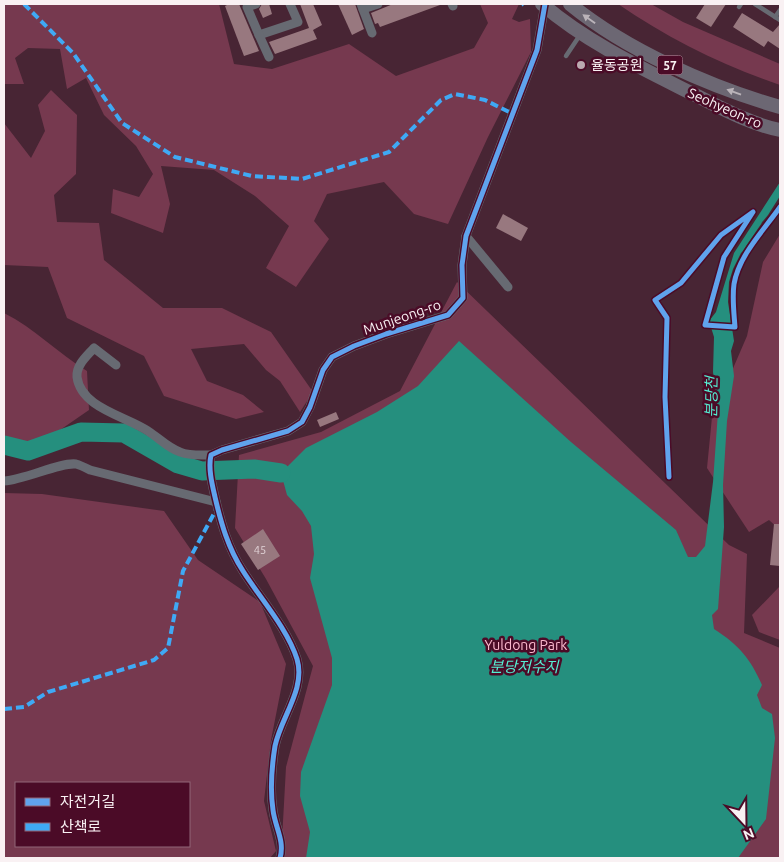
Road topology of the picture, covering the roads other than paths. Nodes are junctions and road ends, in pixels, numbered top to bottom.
1 (256, 4) edge
2 (290, 4) edge
3 (378, 4) edge
4 (544, 4) edge
5 (570, 4) edge
6 (755, 4) edge
7 (362, 6) edge
8 (780, 10) edge
9 (775, 17) junction
10 (780, 20) edge
11 (582, 32) junction
12 (372, 33) dead end
13 (259, 35) junction
14 (566, 56) dead end
15 (269, 57) dead end
16 (780, 107) edge
17 (780, 130) edge
18 (466, 236) junction
19 (508, 287) dead end
20 (116, 365) dead end
21 (210, 458) junction
22 (4, 481) edge
23 (216, 502) junction
24 (280, 858) edge

1 - 13 street
2 - 13 street
3 - 7 street
4 - 11 main road, Seohyeon-ro / 57
4 - 18 street, Munjeong-ro
16 -> 5 main road, Seohyeon-ro / 57
6 - 9 lane
7 - 12 street
8 - 9 lane
9 - 10 lane
11 - 14 lane
11 - 17 main road, Seohyeon-ro / 57
13 - 15 street
18 - 19 street
18 - 21 street, Munjeong-ro
20 - 21 street
21 - 23 street
22 - 23 street
23 - 24 street

